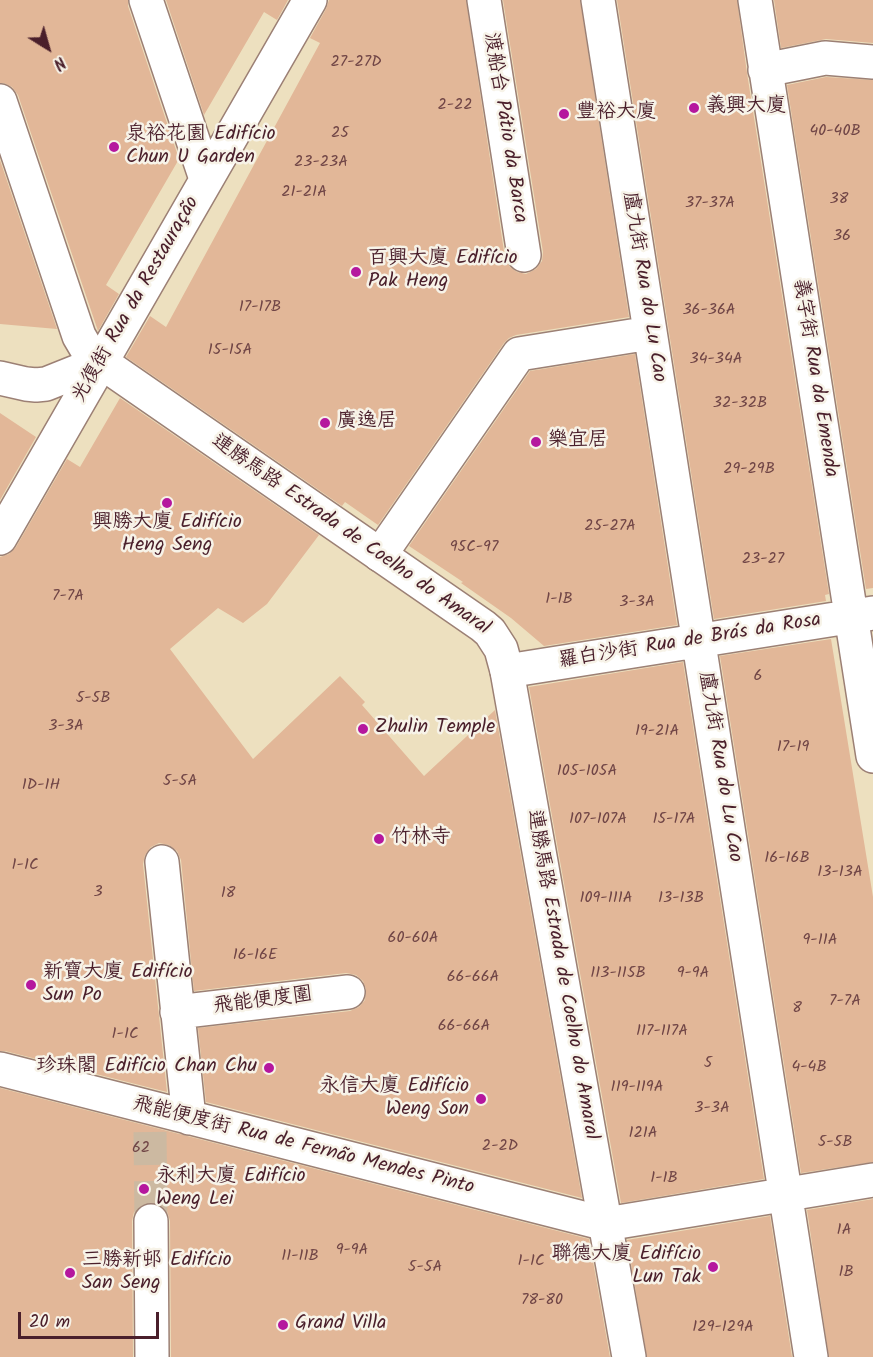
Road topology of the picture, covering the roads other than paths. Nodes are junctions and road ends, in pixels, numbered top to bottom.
1 (146, 0) edge
2 (310, 0) edge
3 (484, 0) edge
4 (598, 0) edge
5 (755, 0) edge
6 (873, 62) edge
7 (765, 70) junction
8 (0, 101) edge
9 (206, 179) junction
10 (524, 255) dead end
11 (650, 333) junction
12 (101, 362) junction
13 (13, 381) edge
14 (65, 424) junction
15 (0, 538) edge
16 (380, 555) junction
17 (862, 615) edge
18 (699, 640) junction
19 (507, 671) junction
20 (873, 756) edge
21 (162, 862) dead end
22 (348, 992) dead end
23 (177, 1012) junction
24 (0, 1069) edge
25 (189, 1118) junction
26 (873, 1180) edge
27 (786, 1195) junction
28 (151, 1221) tunnel mouth
29 (606, 1224) junction
30 (152, 1355) edge
31 (629, 1357) edge
32 (811, 1357) edge

1 - 9 street
2 - 9 street, 光復街 Rua da Restauração
3 - 10 street, 渡船台 Pátio da Barca
4 - 11 street, 盧九街 Rua do Lu Cao
5 - 7 street, 義字街 Rua da Emenda
6 - 7 street
7 - 17 street, 義字街 Rua da Emenda
8 - 12 street, 連勝馬路 Estrada de Coelho do Amaral
9 - 12 street, 光復街 Rua da Restauração
11 - 16 street
11 - 18 street, 盧九街 Rua do Lu Cao
12 - 13 street
12 - 14 street, 光復街 Rua da Restauração
12 - 16 street, 連勝馬路 Estrada de Coelho do Amaral
13 - 14 street
14 - 15 street, 光復街 Rua da Restauração
16 - 19 street, 連勝馬路 Estrada de Coelho do Amaral
17 - 18 street, 羅白沙街 Rua de Brás da Rosa
17 - 20 street, 義字街 Rua da Emenda
18 - 19 street, 羅白沙街 Rua de Brás da Rosa
18 - 27 street, 盧九街 Rua do Lu Cao
19 - 29 street, 連勝馬路 Estrada de Coelho do Amaral
21 - 23 street
22 - 23 street, 飛能便度圍
23 - 25 street
24 - 25 street, 飛能便度街 Rua de Fernão Mendes Pinto
25 - 29 street, 飛能便度街 Rua de Fernão Mendes Pinto
26 - 27 street
27 - 29 street
27 - 32 street, 盧九街 Rua do Lu Cao
28 - 30 street
29 - 31 street, 連勝馬路 Estrada de Coelho do Amaral

